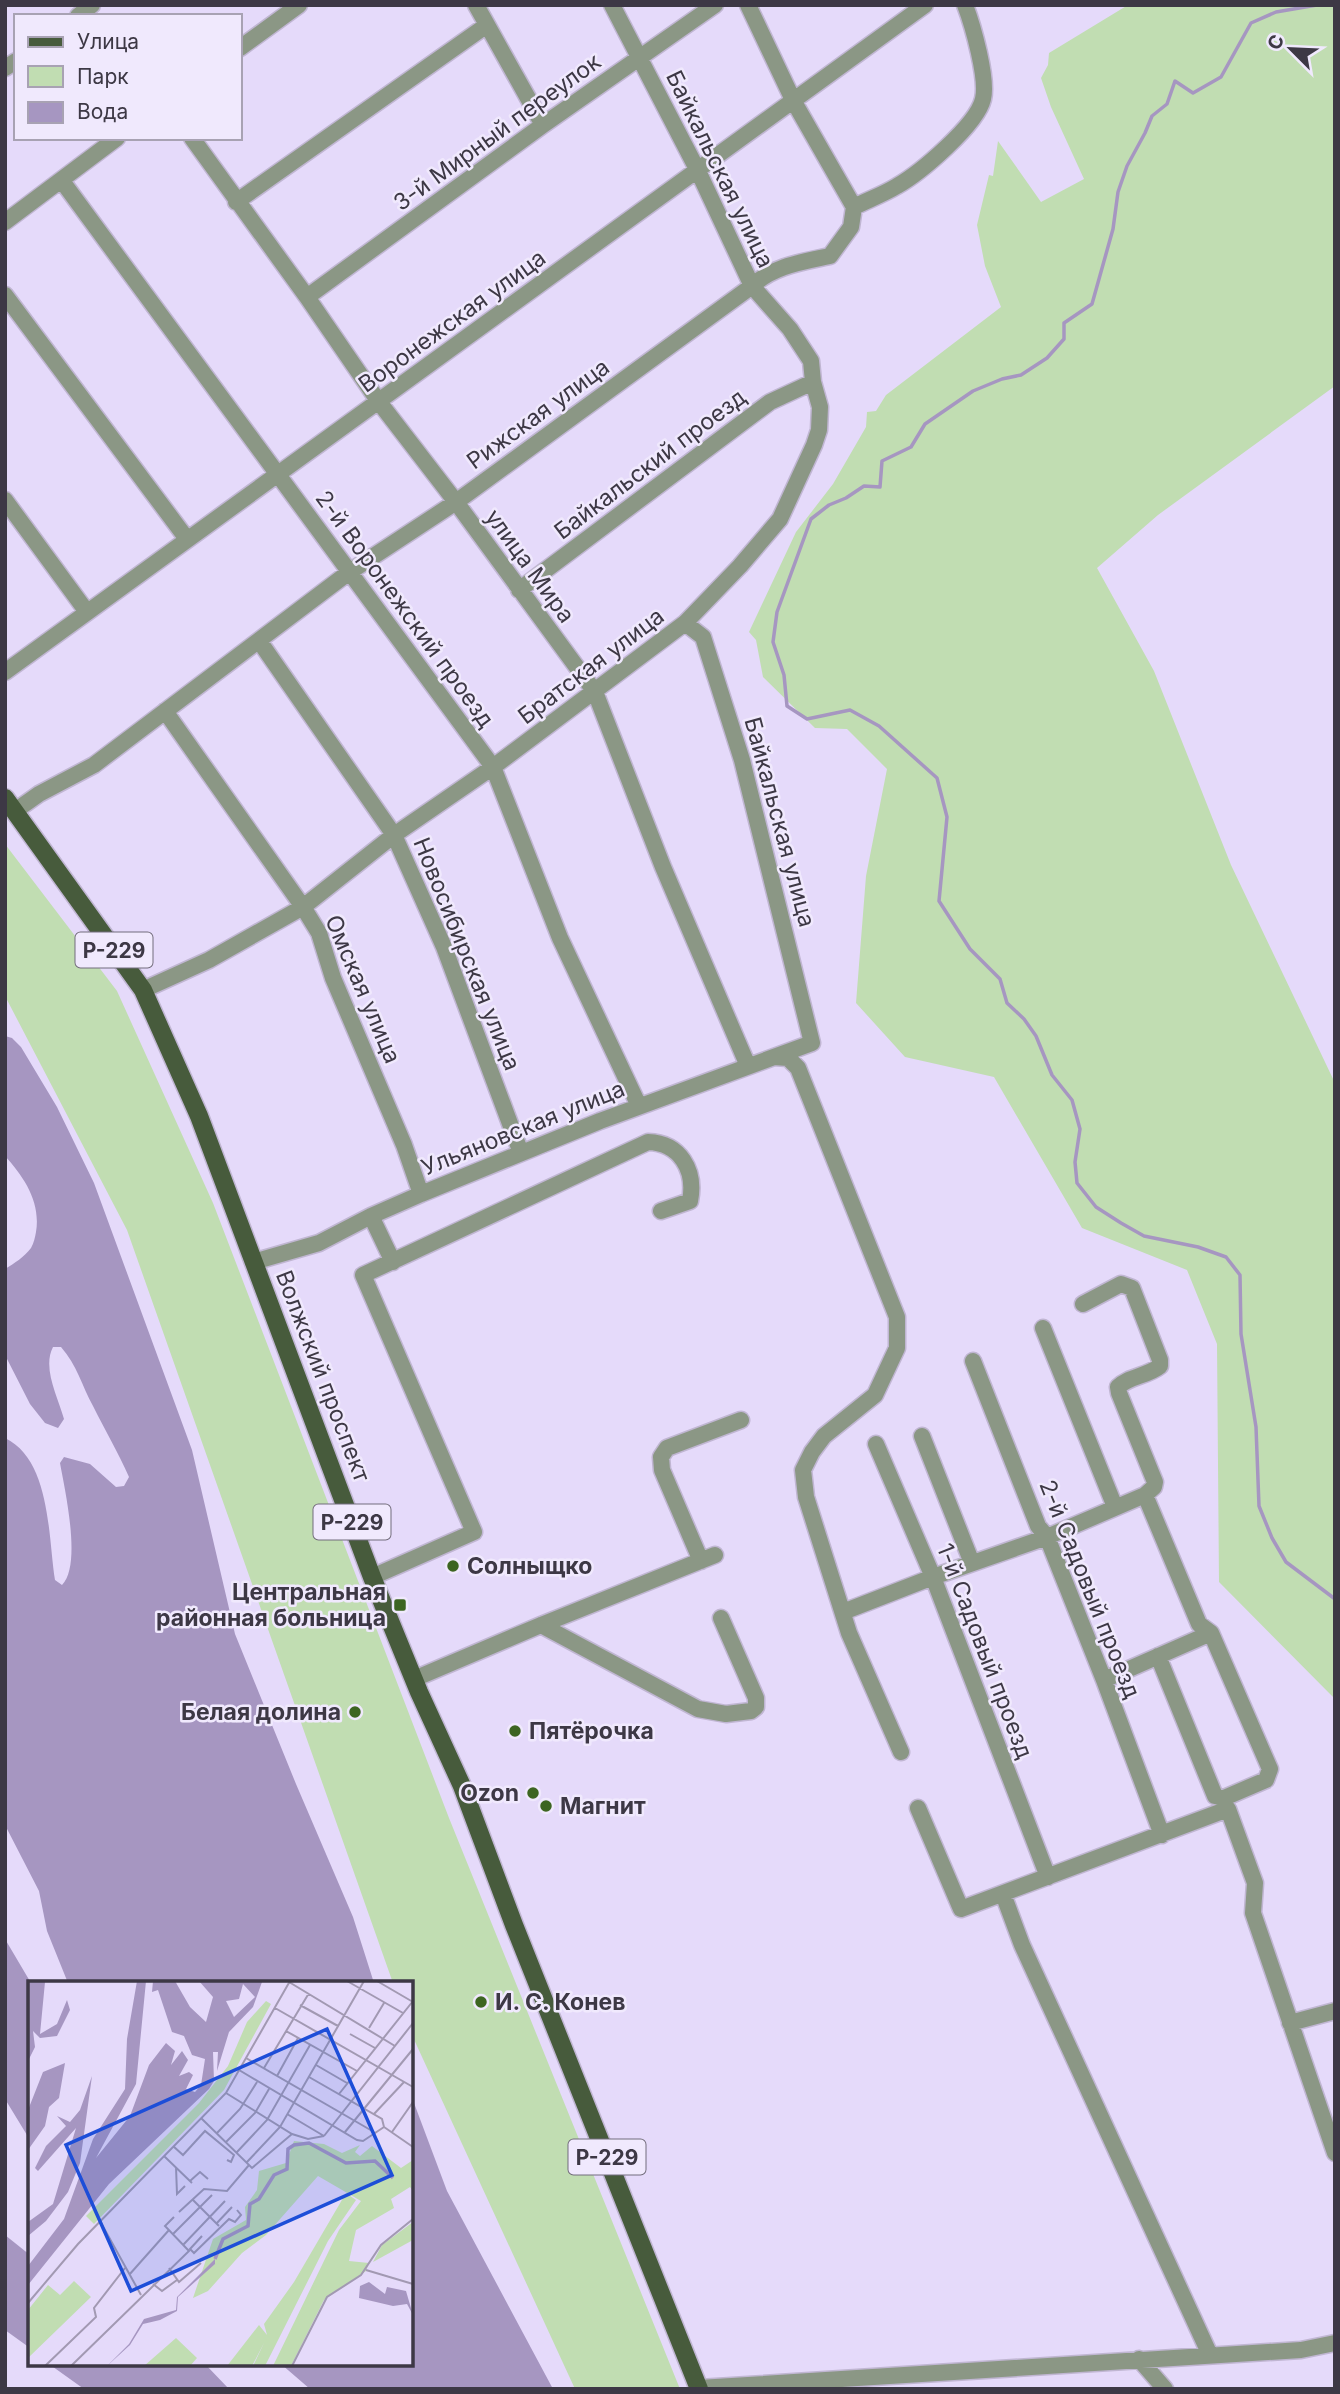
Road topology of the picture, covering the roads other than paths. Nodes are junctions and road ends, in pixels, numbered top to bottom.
1 (299, 5) edge
2 (477, 5) edge
3 (612, 5) edge
4 (715, 5) edge
5 (748, 5) edge
6 (925, 5) edge
7 (965, 5) edge
8 (487, 24) junction
9 (242, 47) edge
10 (640, 57) junction
11 (794, 102) junction
12 (543, 125) junction
13 (114, 140) edge
14 (192, 140) edge
15 (698, 170) junction
16 (62, 181) junction
17 (236, 202) junction
18 (854, 207) junction
19 (5, 222) edge
20 (752, 286) junction
21 (5, 295) edge
22 (307, 297) junction
23 (813, 382) junction
24 (379, 402) junction
25 (278, 474) junction
26 (5, 500) edge
27 (456, 502) junction
28 (187, 539) junction
29 (348, 573) junction
30 (519, 590) junction
31 (87, 611) junction
32 (685, 623) junction
33 (260, 642) junction
34 (5, 672) edge
35 (594, 692) junction
36 (165, 712) junction
37 (493, 767) junction
38 (10, 805) edge
39 (394, 835) junction
40 (303, 907) junction
41 (143, 990) junction
42 (812, 1043) joint
43 (774, 1056) junction
44 (748, 1066) junction
45 (639, 1106) junction
46 (521, 1153) junction
47 (421, 1194) junction
48 (661, 1211) dead end
49 (371, 1216) junction
50 (254, 1262) junction
51 (393, 1262) junction
52 (1083, 1304) dead end
53 (1043, 1328) dead end
54 (974, 1361) dead end
55 (741, 1420) dead end
56 (922, 1436) dead end
57 (876, 1444) dead end
58 (1145, 1495) junction
59 (1115, 1507) junction
60 (1048, 1536) junction
61 (972, 1563) junction
62 (372, 1577) junction
63 (933, 1577) junction
64 (843, 1612) junction
65 (721, 1618) dead end
66 (541, 1625) junction
67 (1211, 1633) junction
68 (1158, 1656) junction
69 (414, 1679) junction
70 (1104, 1680) junction
71 (901, 1752) dead end
72 (918, 1808) dead end
73 (1162, 1835) junction
74 (1048, 1877) junction
75 (1003, 1894) junction
76 (1335, 2011) edge
77 (1290, 2023) junction
78 (1335, 2153) edge
79 (1335, 2343) edge
80 (1210, 2355) junction
81 (1139, 2360) junction
82 (699, 2388) edge
83 (1165, 2389) edge

1 - 9 street
2 - 8 street
3 - 10 street, Байкальская улица
4 - 10 street, 3-й Мирный переулок
5 - 11 street
6 - 11 street, Воронежская улица
7 - 18 street
8 - 12 street
8 - 17 street
10 - 12 street, 3-й Мирный переулок
10 - 15 street, Байкальская улица
11 - 15 street, Воронежская улица
11 - 18 street
12 - 22 street, 3-й Мирный переулок
13 - 16 street
14 - 17 street, улица Мира
15 - 20 street, Байкальская улица
15 - 24 street, Воронежская улица
16 - 19 street
16 - 25 street, 2-й Воронежский проезд
17 - 22 street, улица Мира
18 - 20 street, Рижская улица
20 - 23 street, Байкальская улица
20 - 27 street, Рижская улица
21 - 28 street
22 - 24 street, улица Мира
23 - 30 street, Байкальский проезд
23 - 32 street, Братская улица
24 - 25 street, Воронежская улица
24 - 27 street, улица Мира
25 - 28 street, Воронежская улица
25 - 29 street, 2-й Воронежский проезд
26 - 31 street
27 - 29 street, Рижская улица
27 - 30 street, улица Мира
28 - 31 street, Воронежская улица
29 - 33 street, Рижская улица
29 - 37 street, 2-й Воронежский проезд
30 - 35 street, улица Мира
31 - 34 street, Воронежская улица
32 - 35 street, Братская улица
32 - 42 street, Байкальская улица
33 - 36 street, Рижская улица
33 - 39 street, Новосибирская улица
35 - 37 street, Братская улица
35 - 44 street, улица Мира
36 - 38 street, Рижская улица
36 - 40 street, Омская улица
37 - 39 street, Братская улица
37 - 45 street, 2-й Воронежский проезд
38 - 41 main road, Волжский проспект / Р-229
39 - 40 street, Братская улица
39 - 46 street, Новосибирская улица
40 - 41 street, Братская улица
40 - 47 street, Омская улица
41 - 50 main road, Волжский проспект / Р-229
42 - 43 street, Ульяновская улица
43 - 44 street, Ульяновская улица
43 - 64 street
44 - 45 street, Ульяновская улица
45 - 46 street, Ульяновская улица
46 - 47 street, Ульяновская улица
47 - 49 street, Ульяновская улица
48 - 51 street
49 - 50 street, Ульяновская улица
49 - 51 street
50 - 62 main road, Волжский проспект / Р-229
51 - 62 street
52 - 58 street
53 - 59 street
54 - 60 street, 2-й Садовый проезд
55 - 66 street
56 - 61 street
57 - 63 street, 1-й Садовый проезд
58 - 59 street
58 - 67 street
59 - 60 street
60 - 61 street
60 - 70 street, 2-й Садовый проезд
61 - 63 street
62 - 69 main road, Волжский проспект / Р-229
63 - 64 street
63 - 74 street, 1-й Садовый проезд
64 - 71 street
65 - 66 street
66 - 69 street
67 - 68 street
67 - 68 street
68 - 70 street
69 - 82 main road, Волжский проспект / Р-229
70 - 73 street, 2-й Садовый проезд
72 - 75 street
73 - 74 street
73 - 77 street
74 - 75 street
75 - 80 street
76 - 77 street
77 - 78 street
79 - 80 street
80 - 81 street
81 - 82 street
81 - 83 street

